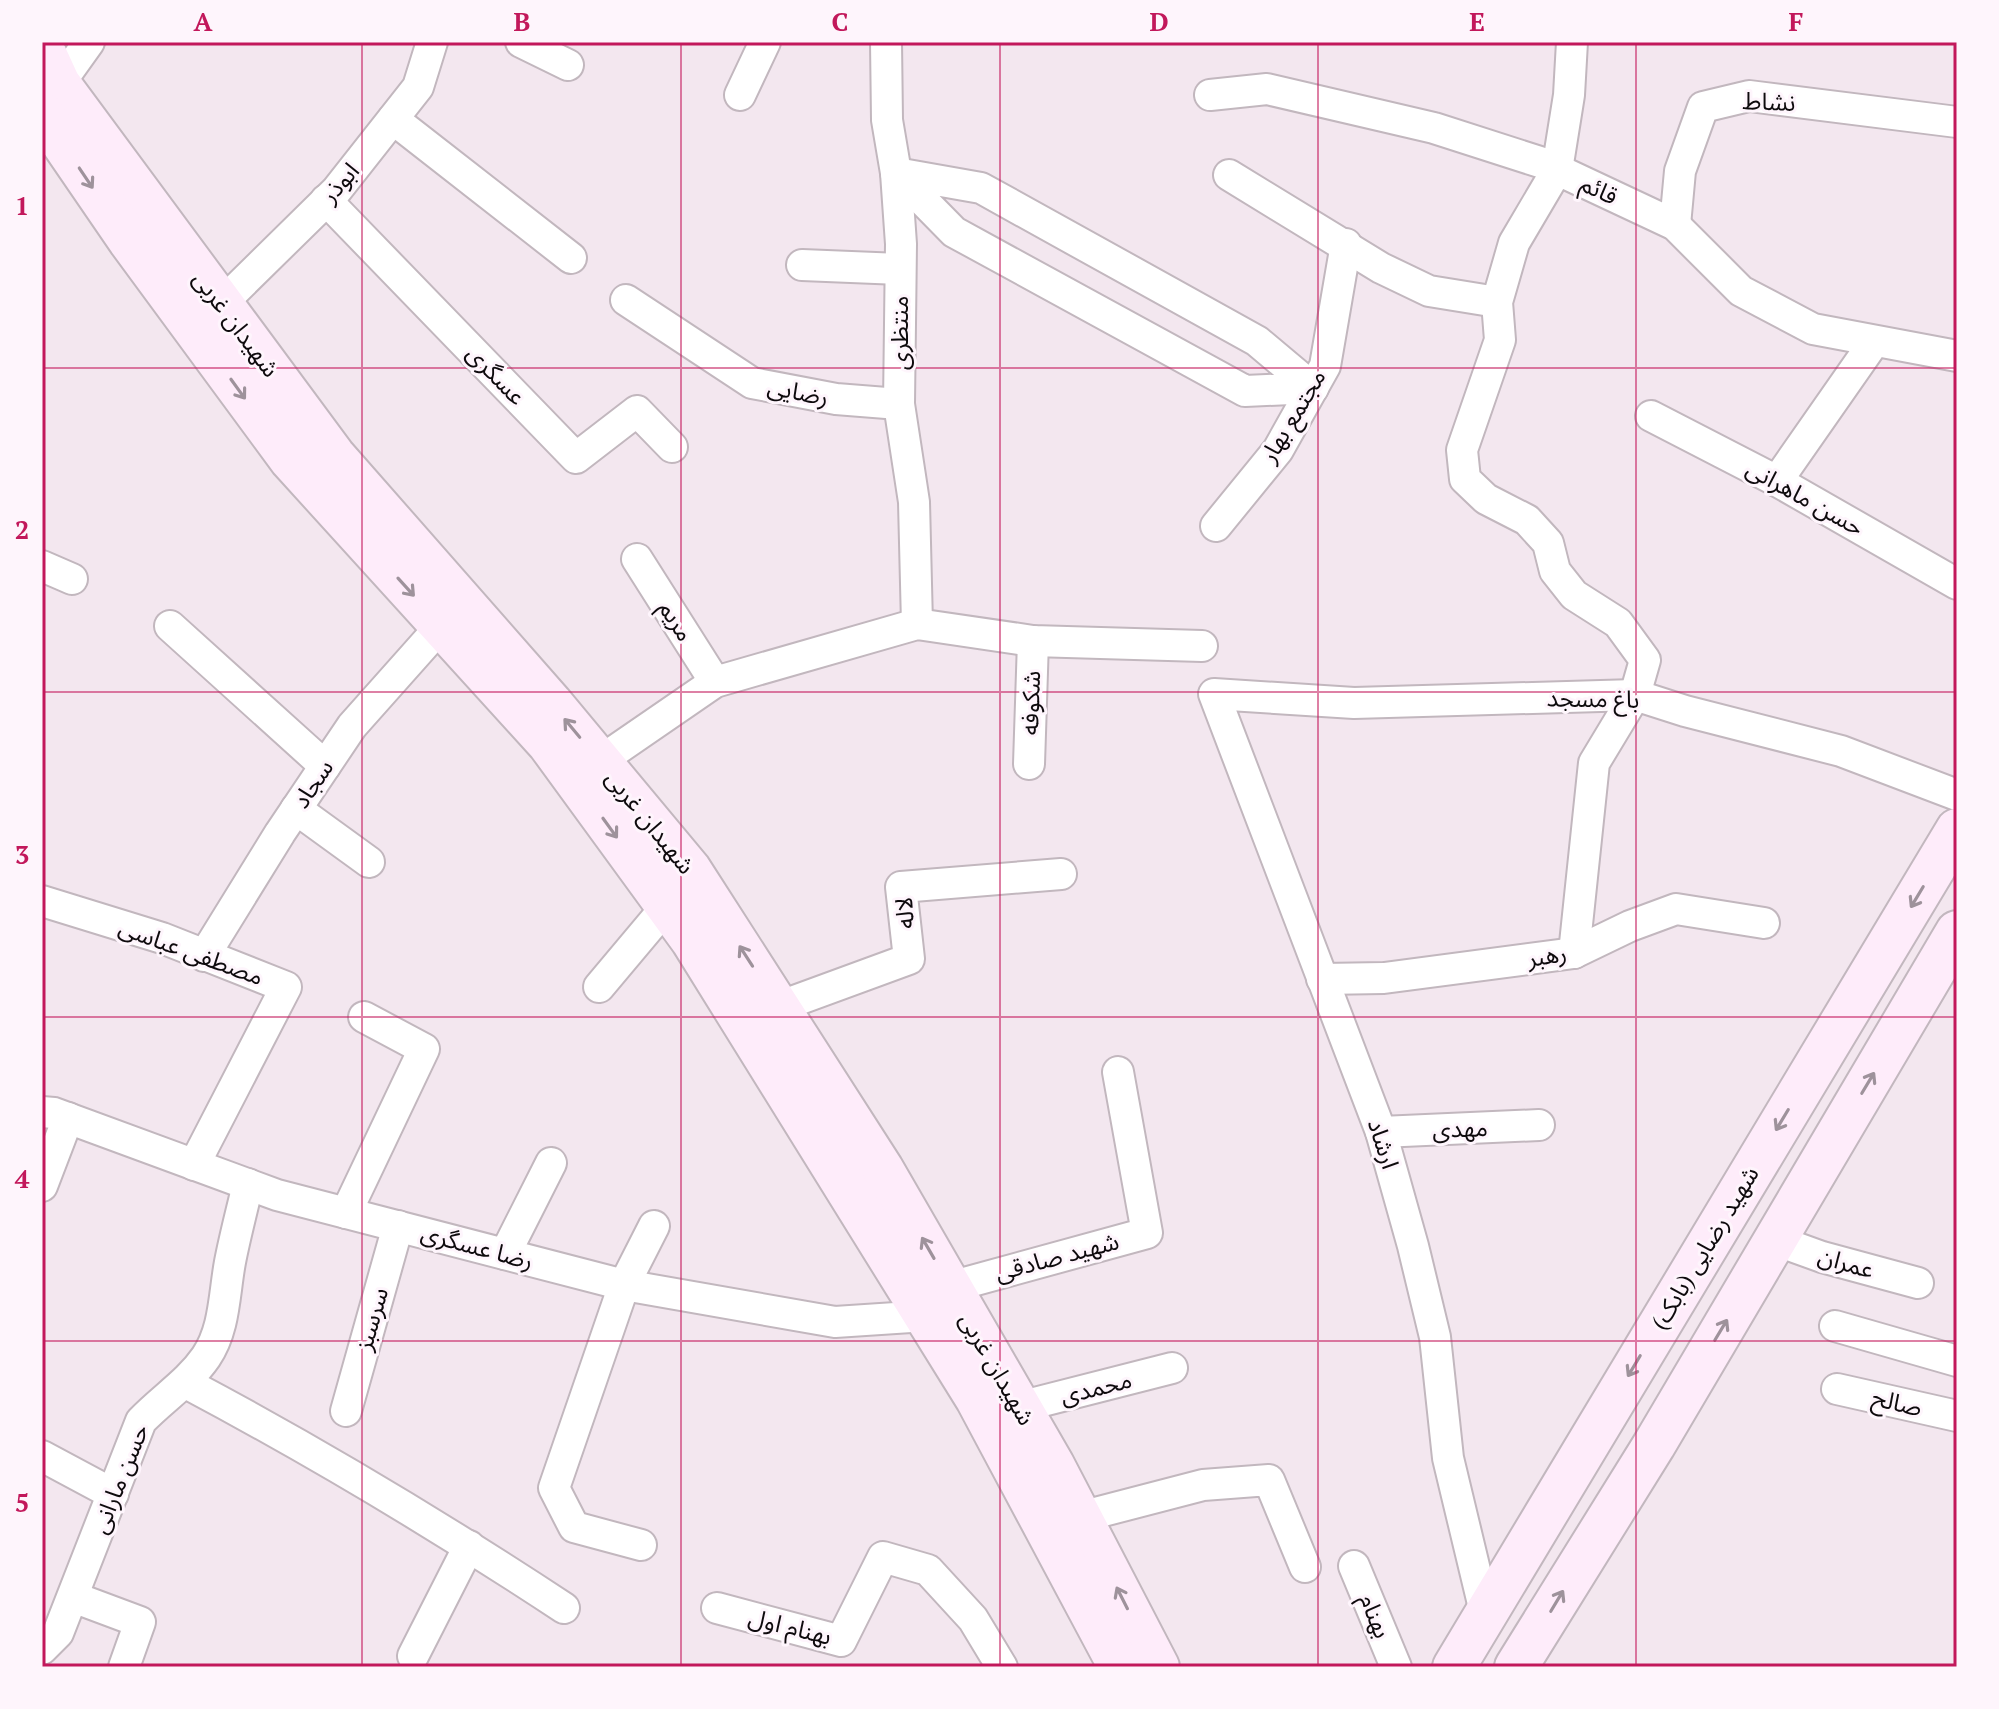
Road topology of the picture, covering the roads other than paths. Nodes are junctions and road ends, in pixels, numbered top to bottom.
1 (89, 42) edge
2 (432, 42) edge
3 (521, 42) edge
4 (765, 42) edge
5 (886, 42) edge
6 (1572, 42) edge
7 (42, 47) edge
8 (568, 65) dead end
9 (740, 95) dead end
10 (1210, 95) dead end
11 (51, 99) edge
12 (393, 119) junction
13 (1957, 122) edge
14 (1557, 170) junction
15 (896, 173) junction
16 (1229, 175) dead end
17 (326, 200) junction
18 (1675, 225) junction
19 (1346, 244) junction
20 (571, 258) dead end
21 (802, 265) dead end
22 (900, 269) junction
23 (626, 300) dead end
24 (1497, 302) junction
25 (221, 304) junction
26 (1874, 342) junction
27 (1957, 356) edge
28 (1313, 388) junction
29 (899, 404) junction
30 (1651, 416) dead end
31 (672, 447) dead end
32 (1777, 481) junction
33 (1216, 526) dead end
34 (637, 559) dead end
35 (42, 566) edge
36 (72, 579) dead end
37 (1957, 584) edge
38 (917, 624) junction
39 (170, 626) dead end
40 (441, 626) junction
41 (1033, 641) junction
42 (1202, 646) dead end
43 (715, 682) junction
44 (1214, 694) joint
45 (1635, 695) junction
46 (600, 761) junction
47 (1029, 764) dead end
48 (325, 766) junction
49 (1957, 795) edge
50 (296, 809) junction
51 (1957, 830) edge
52 (369, 862) dead end
53 (1061, 874) dead end
54 (42, 901) edge
55 (667, 906) junction
56 (1764, 923) dead end
57 (1957, 932) edge
58 (1574, 953) junction
59 (204, 956) junction
60 (1322, 979) junction
61 (599, 987) dead end
62 (778, 1007) junction
63 (364, 1017) dead end
64 (1118, 1072) dead end
65 (802, 1080) junction
66 (55, 1115) edge
67 (1539, 1125) dead end
68 (1381, 1132) junction
69 (551, 1163) dead end
70 (194, 1165) junction
71 (248, 1184) junction
72 (42, 1186) edge
73 (346, 1213) junction
74 (398, 1226) junction
75 (654, 1226) dead end
76 (1775, 1240) junction
77 (505, 1254) junction
78 (1918, 1283) dead end
79 (624, 1285) junction
80 (938, 1301) junction
81 (1835, 1326) dead end
82 (1957, 1361) edge
83 (1172, 1368) dead end
84 (186, 1383) junction
85 (1837, 1389) dead end
86 (1019, 1407) junction
87 (346, 1411) dead end
88 (1957, 1416) edge
89 (42, 1456) edge
90 (113, 1494) junction
91 (1080, 1517) junction
92 (641, 1545) dead end
93 (469, 1546) junction
94 (1354, 1566) dead end
95 (1305, 1567) dead end
96 (73, 1597) junction
97 (564, 1608) dead end
98 (717, 1608) dead end
99 (1485, 1612) junction
100 (42, 1649) edge
101 (413, 1656) dead end
102 (1528, 1659) edge
103 (124, 1667) edge
104 (1002, 1667) edge
105 (1120, 1667) edge
106 (1158, 1667) edge
107 (1396, 1667) edge
108 (1454, 1667) edge

1 - 11 street
2 - 12 street, ابوذر
3 - 8 street
4 - 9 street
5 - 15 street, منتظری
6 - 14 street
7 - 11 main road, شهیدان غربی
10 - 14 street, قائم
11 - 25 main road, شهیدان غربی
11 -> 40 main road, شهیدان غربی
12 - 17 street, ابوذر
12 - 20 street
13 - 18 street, نشاط
14 - 18 street, قائم
14 - 24 street
15 - 22 street, منتظری
15 - 28 street
15 - 28 street
16 - 19 street
17 - 25 street, ابوذر
17 - 31 street, عسگری
18 - 26 street, قائم
19 - 24 street
19 - 28 street, مجتمع بهار
21 - 22 street
22 - 29 street, منتظری
23 - 29 street, رضایی
24 - 45 street
46 -> 25 main road, شهیدان غربی
26 - 27 street, قائم
26 - 32 street
28 - 33 street, مجتمع بهار
29 - 38 street, منتظری
30 - 32 street, حسن ماهرانی
32 - 37 street, حسن ماهرانی
34 - 43 street, مریم
35 - 36 street
38 - 41 street
38 - 43 street
39 - 48 street
40 - 48 street, سجاد
40 -> 55 main road, شهیدان غربی
41 - 42 street
41 - 47 street, شکوفه
43 - 46 street
44 - 45 street, باغ مسجد
44 - 60 street, ارشاد
45 - 49 street, باغ مسجد
45 - 58 street
62 -> 46 main road, شهیدان غربی
48 - 50 street, سجاد
50 - 52 street
50 - 59 street, سجاد
51 -> 99 main road, شهید رضایی (بابک)
53 - 62 street, لاله
54 - 59 street, مصطفی عباسی
55 - 61 street
55 - 65 main road, شهیدان غربی
56 - 58 street, رهبر
76 -> 57 main road
58 - 60 street, رهبر
59 - 70 street, مصطفی عباسی
60 - 68 street, ارشاد
62 - 65 main road, شهیدان غربی
63 - 73 street
64 - 80 street, شهید صادقی
65 - 80 main road, شهیدان غربی
66 - 70 street, رضا عسگری
66 - 72 street
67 - 68 street, مهدی
68 - 99 street, ارشاد
69 - 77 street
70 - 71 street, رضا عسگری
71 - 73 street, رضا عسگری
71 - 84 street, حسن مارانی
73 - 74 street, رضا عسگری
74 - 77 street, رضا عسگری
74 - 87 street, سرسبز
75 - 79 street
76 - 78 street, عمران
102 -> 76 main road
77 - 79 street, رضا عسگری
79 - 80 street, رضا عسگری
79 - 92 street
80 - 86 main road, شهیدان غربی
80 - 105 main road, شهیدان غربی
81 - 82 street
83 - 86 street, محمدی
84 - 90 street, حسن مارانی
84 - 93 street
85 - 88 street, صالح
86 - 91 main road, شهیدان غربی
89 - 90 street
90 - 96 street, حسن مارانی
91 - 95 street
106 -> 91 main road, شهیدان غربی
93 - 97 street
93 - 101 street
94 - 107 street, بهنام
96 - 100 street, حسن مارانی
96 - 103 street
98 - 104 street, بهنام اول
99 - 108 main road, شهید رضایی (بابک)

